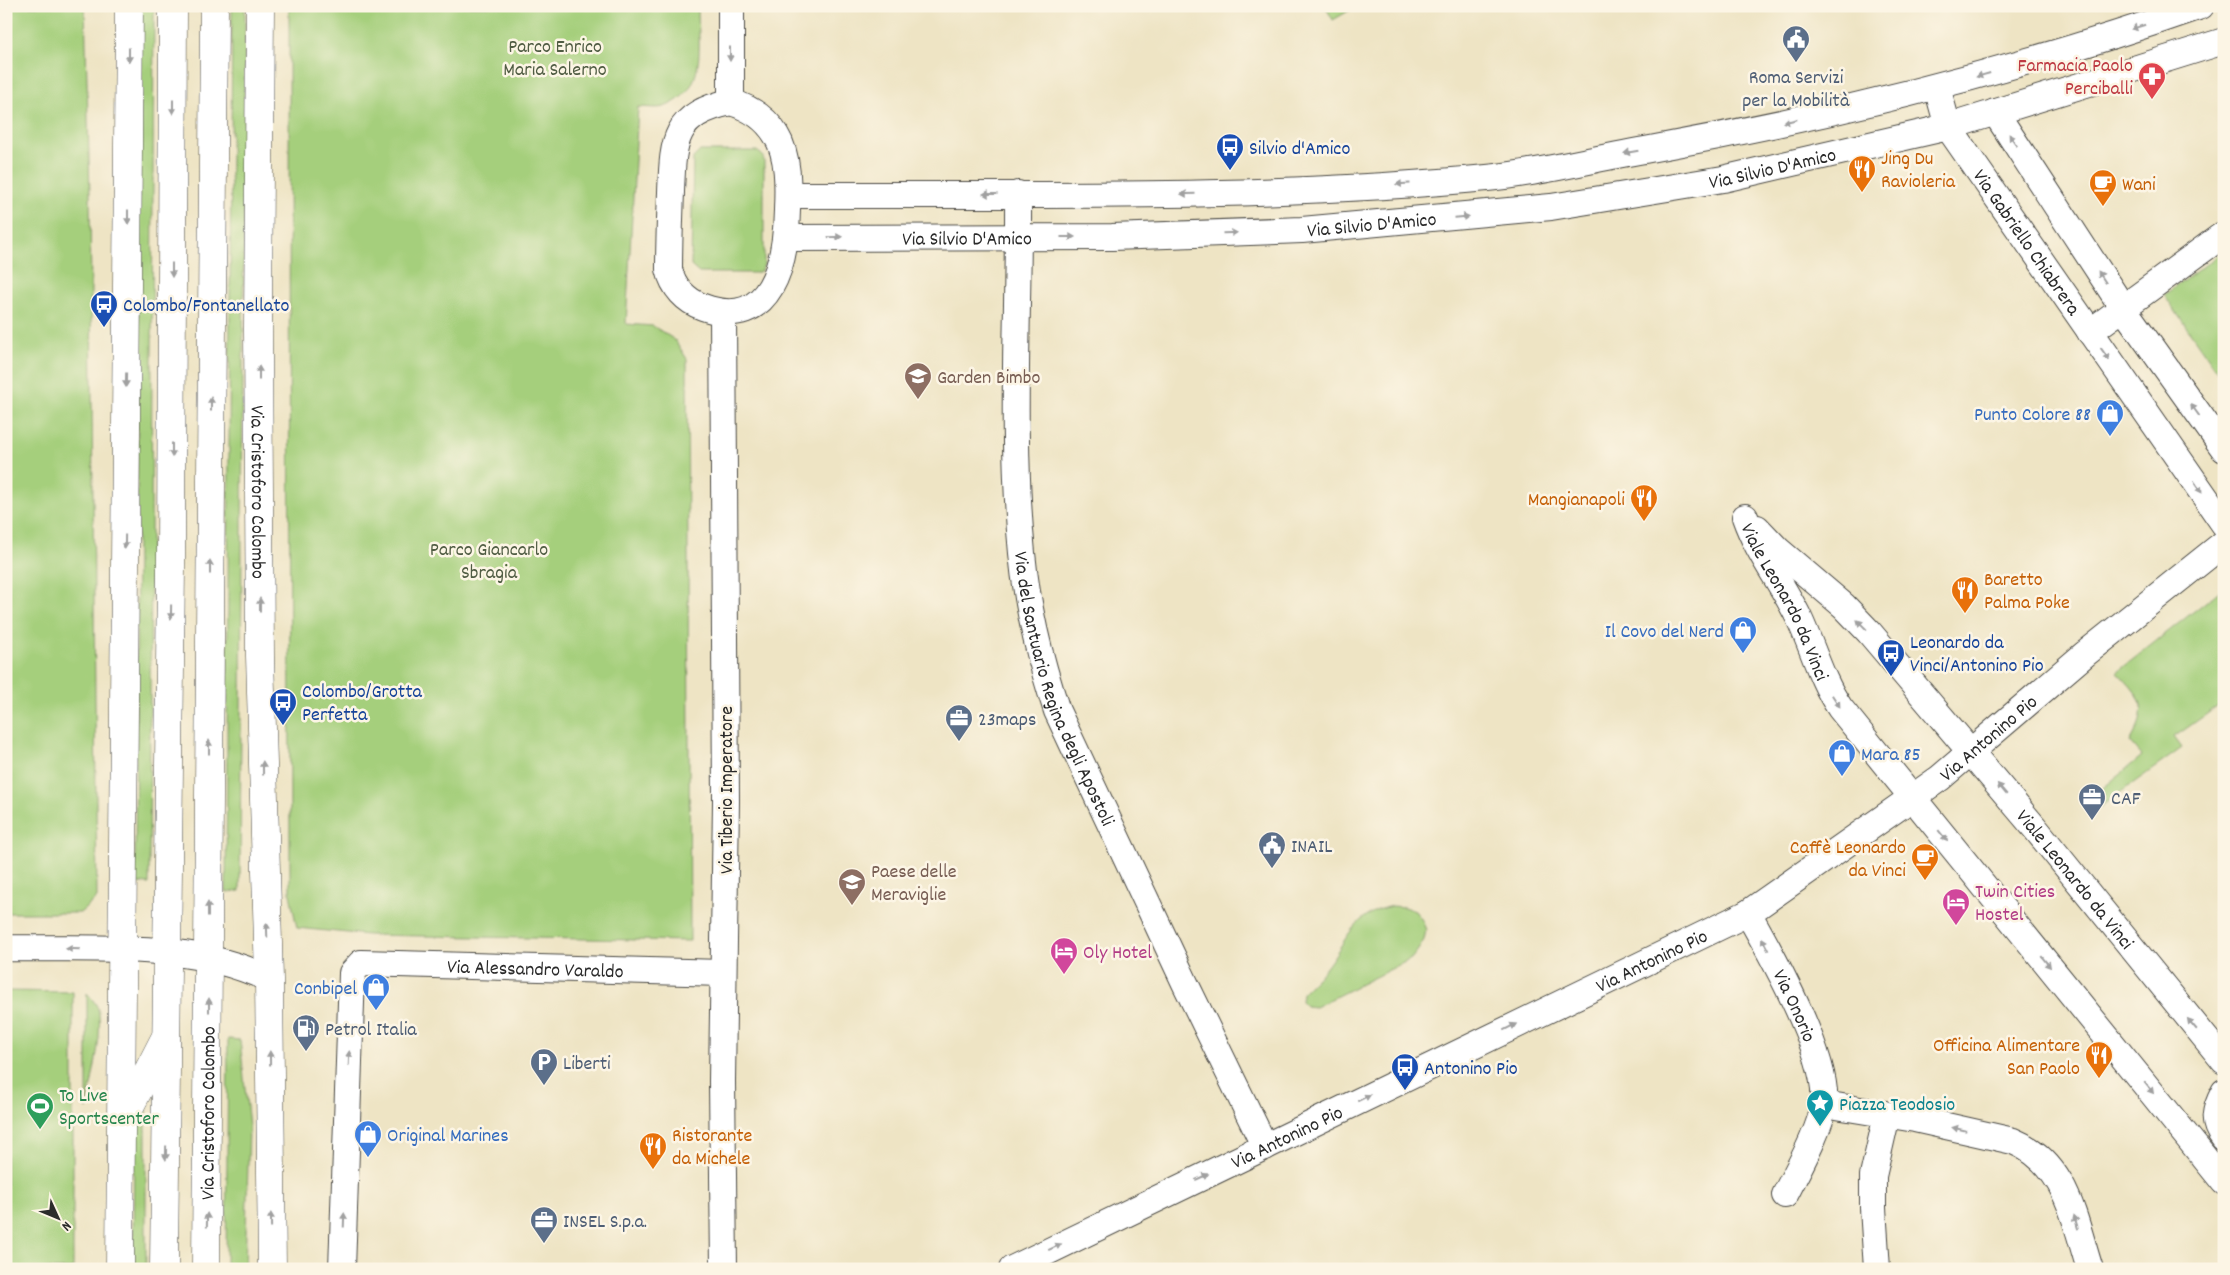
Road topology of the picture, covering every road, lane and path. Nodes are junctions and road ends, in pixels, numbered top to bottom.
1 (129, 6) edge
2 (173, 6) edge
3 (214, 6) edge
4 (260, 6) edge
5 (731, 6) edge
6 (2201, 6) edge
7 (2224, 41) edge
8 (1938, 87) junction
9 (731, 102) junction
10 (1995, 112) junction
11 (1948, 127) junction
12 (1018, 194) junction
13 (788, 195) junction
14 (2224, 234) edge
15 (1018, 237) junction
16 (787, 238) junction
17 (2123, 308) junction
18 (723, 312) junction
19 (2090, 332) junction
20 (2224, 449) edge
21 (2224, 524) edge
22 (2224, 543) edge
23 (1971, 752) junction
24 (1912, 799) junction
25 (1748, 913) junction
26 (6, 948) edge
27 (121, 950) junction
28 (167, 952) junction
29 (209, 958) junction
30 (723, 973) junction
31 (269, 979) junction
32 (167, 1034) junction
33 (2224, 1061) edge
34 (2224, 1092) edge
35 (1824, 1104) junction
36 (1888, 1115) junction
37 (120, 1127) junction
38 (2224, 1138) edge
39 (1265, 1147) junction
40 (2224, 1182) edge
41 (1785, 1195) dead end
42 (120, 1269) edge
43 (164, 1269) edge
44 (206, 1269) edge
45 (272, 1269) edge
46 (342, 1269) edge
47 (724, 1269) edge
48 (1012, 1269) edge
49 (1877, 1269) edge
50 (2090, 1269) edge

1 -> 27 main road
2 -> 28 main road, Via Cristoforo Colombo
29 -> 3 main road, Via Cristoforo Colombo
31 -> 4 main road, Via Cristoforo Colombo
5 -> 9 street
6 -> 8 street, Via Silvio D'Amico
7 - 10 street, Via Silvio D'Amico
8 - 11 street
8 -> 12 street, Via Silvio D'Amico
9 - 13 street
9 - 18 street
10 - 11 street, Via Silvio D'Amico
17 -> 10 street, Via Gabriello Chiabrera
15 -> 11 street, Via Silvio D'Amico
11 - 19 street, Via Gabriello Chiabrera
12 -> 13 street, Via Silvio D'Amico
12 - 15 street, Via del Santuario Regina degli Apostoli
13 - 16 street
14 - 17 street
16 -> 15 street, Via Silvio D'Amico
15 - 39 street, Via del Santuario Regina degli Apostoli
16 - 18 street
17 - 19 street, Via Gabriello Chiabrera
20 -> 17 street, Via Gabriello Chiabrera
18 - 30 street, Via Tiberio Imperatore
19 -> 21 street, Via Gabriello Chiabrera
22 - 23 street, Via Antonino Pio
23 - 24 street, Via Antonino Pio
23 -> 24 street, Viale Leonardo da Vinci
33 -> 23 street, Viale Leonardo da Vinci
24 - 25 street, Via Antonino Pio
24 -> 40 street, Viale Leonardo da Vinci
35 -> 25 street, Via Onorio
39 -> 25 street, Via Antonino Pio
27 -> 26 street
27 - 28 street
27 - 37 main road
28 - 29 street
28 - 32 main road, Via Cristoforo Colombo
29 - 31 street
44 -> 29 main road, Via Cristoforo Colombo
46 -> 30 street, Via Alessandro Varaldo
30 - 47 street, Via Tiberio Imperatore
45 -> 31 main road, Via Cristoforo Colombo
32 - 37 main road
32 -> 43 main road, Via Cristoforo Colombo
34 - 38 street
35 - 36 street
35 - 41 street
36 - 49 street
50 -> 36 street
37 - 42 main road
48 -> 39 street, Via Antonino Pio

